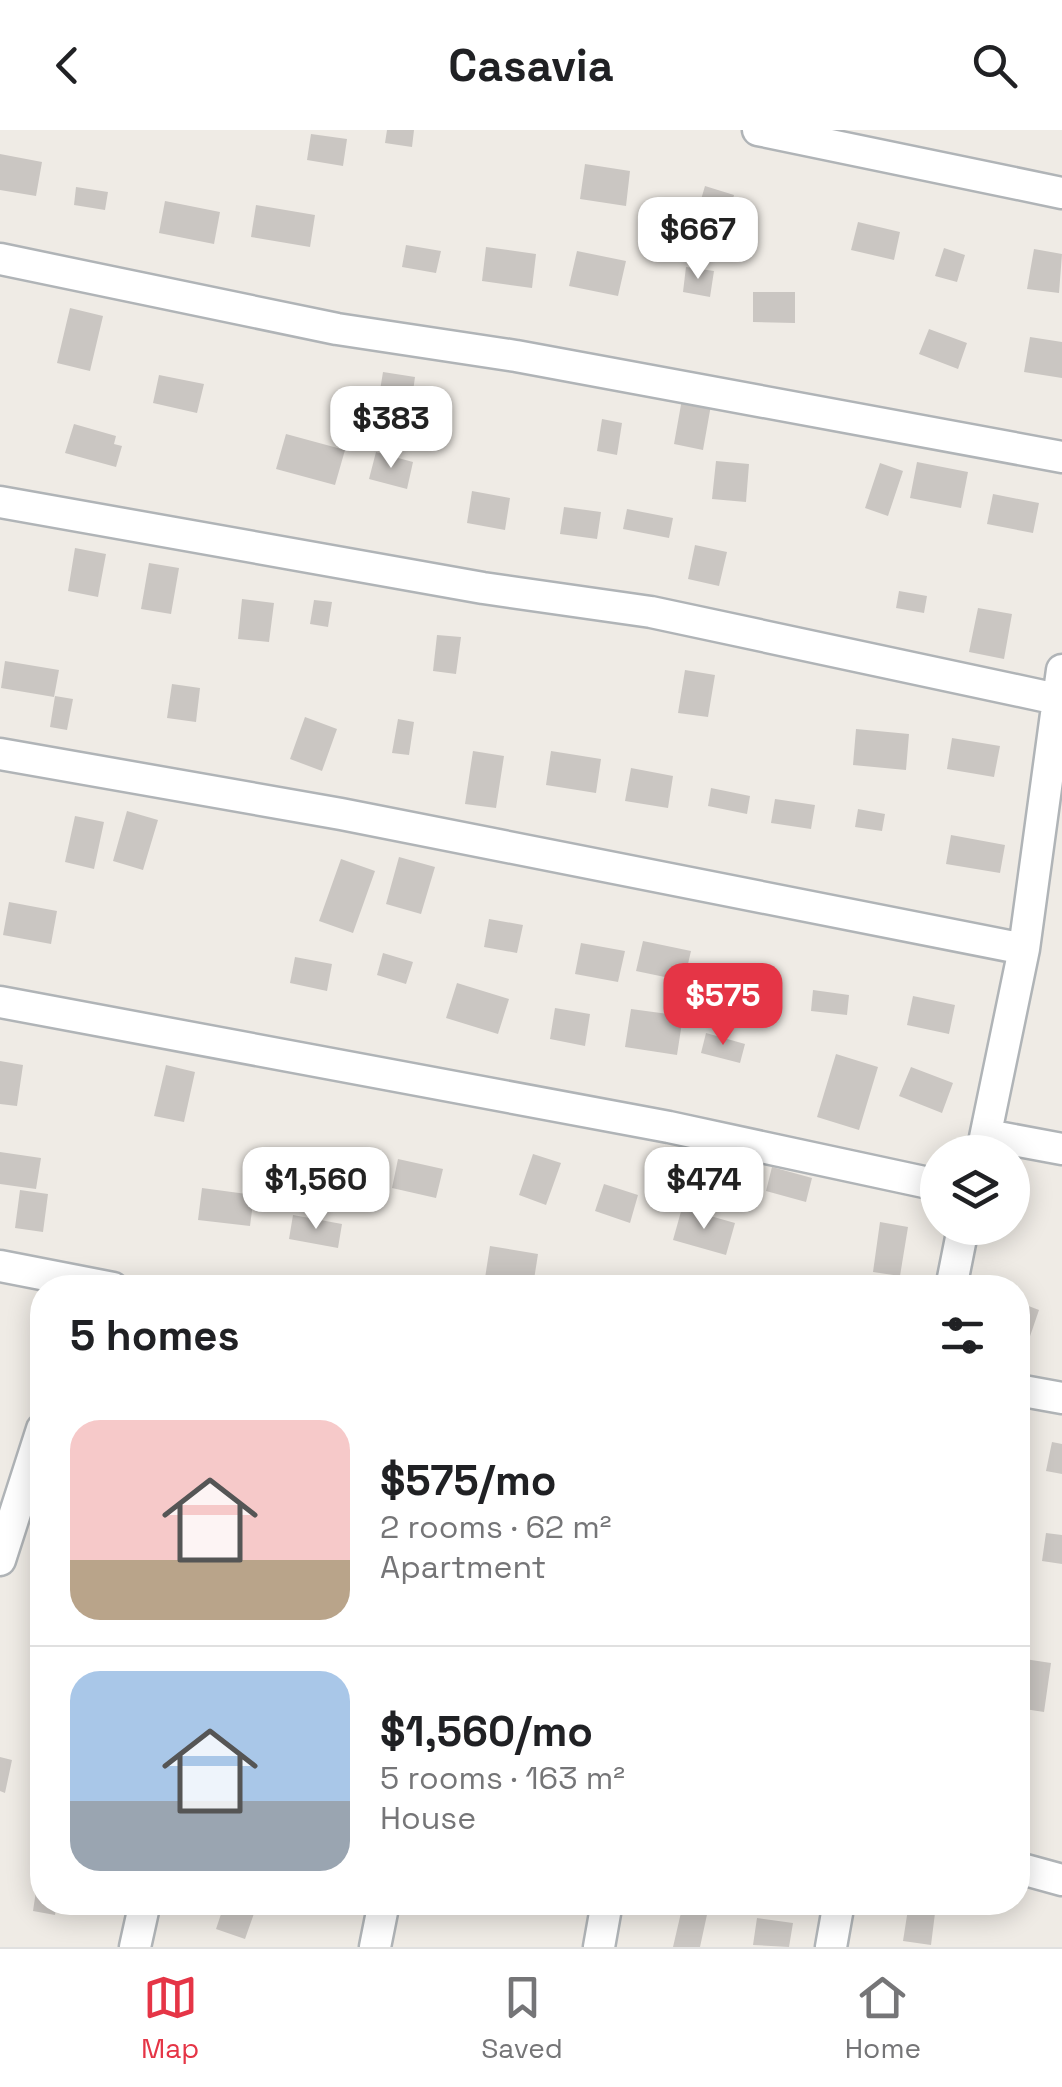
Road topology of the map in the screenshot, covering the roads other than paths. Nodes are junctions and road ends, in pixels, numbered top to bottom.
1 (758, 130) edge
2 (1062, 193) edge
3 (0, 259) edge
4 (1062, 457) edge
5 (0, 502) edge
6 (1060, 684) edge
7 (0, 754) edge
8 (1024, 948) junction
9 (0, 1002) edge
10 (986, 1135) edge
11 (1030, 1146) edge
12 (1062, 1148) edge
13 (920, 1181) edge
14 (959, 1245) edge
15 (0, 1266) edge
16 (45, 1275) edge
17 (953, 1275) edge
18 (1030, 1392) edge
19 (1062, 1398) edge
20 (30, 1465) edge
21 (2, 1548) edge
22 (1030, 1871) edge
23 (1062, 1880) edge
24 (142, 1915) edge
25 (381, 1915) edge
26 (605, 1915) edge
27 (836, 1915) edge
28 (135, 1947) edge
29 (375, 1947) edge
30 (599, 1947) edge
31 (830, 1947) edge

1 - 2 street
3 - 4 street
5 - 6 street
6 - 8 street
7 - 8 street
8 - 10 street
9 - 13 street
11 - 12 street
14 - 17 street
15 - 16 street
18 - 19 street
20 - 21 street
22 - 23 street
24 - 28 street
25 - 29 street
26 - 30 street
27 - 31 street

